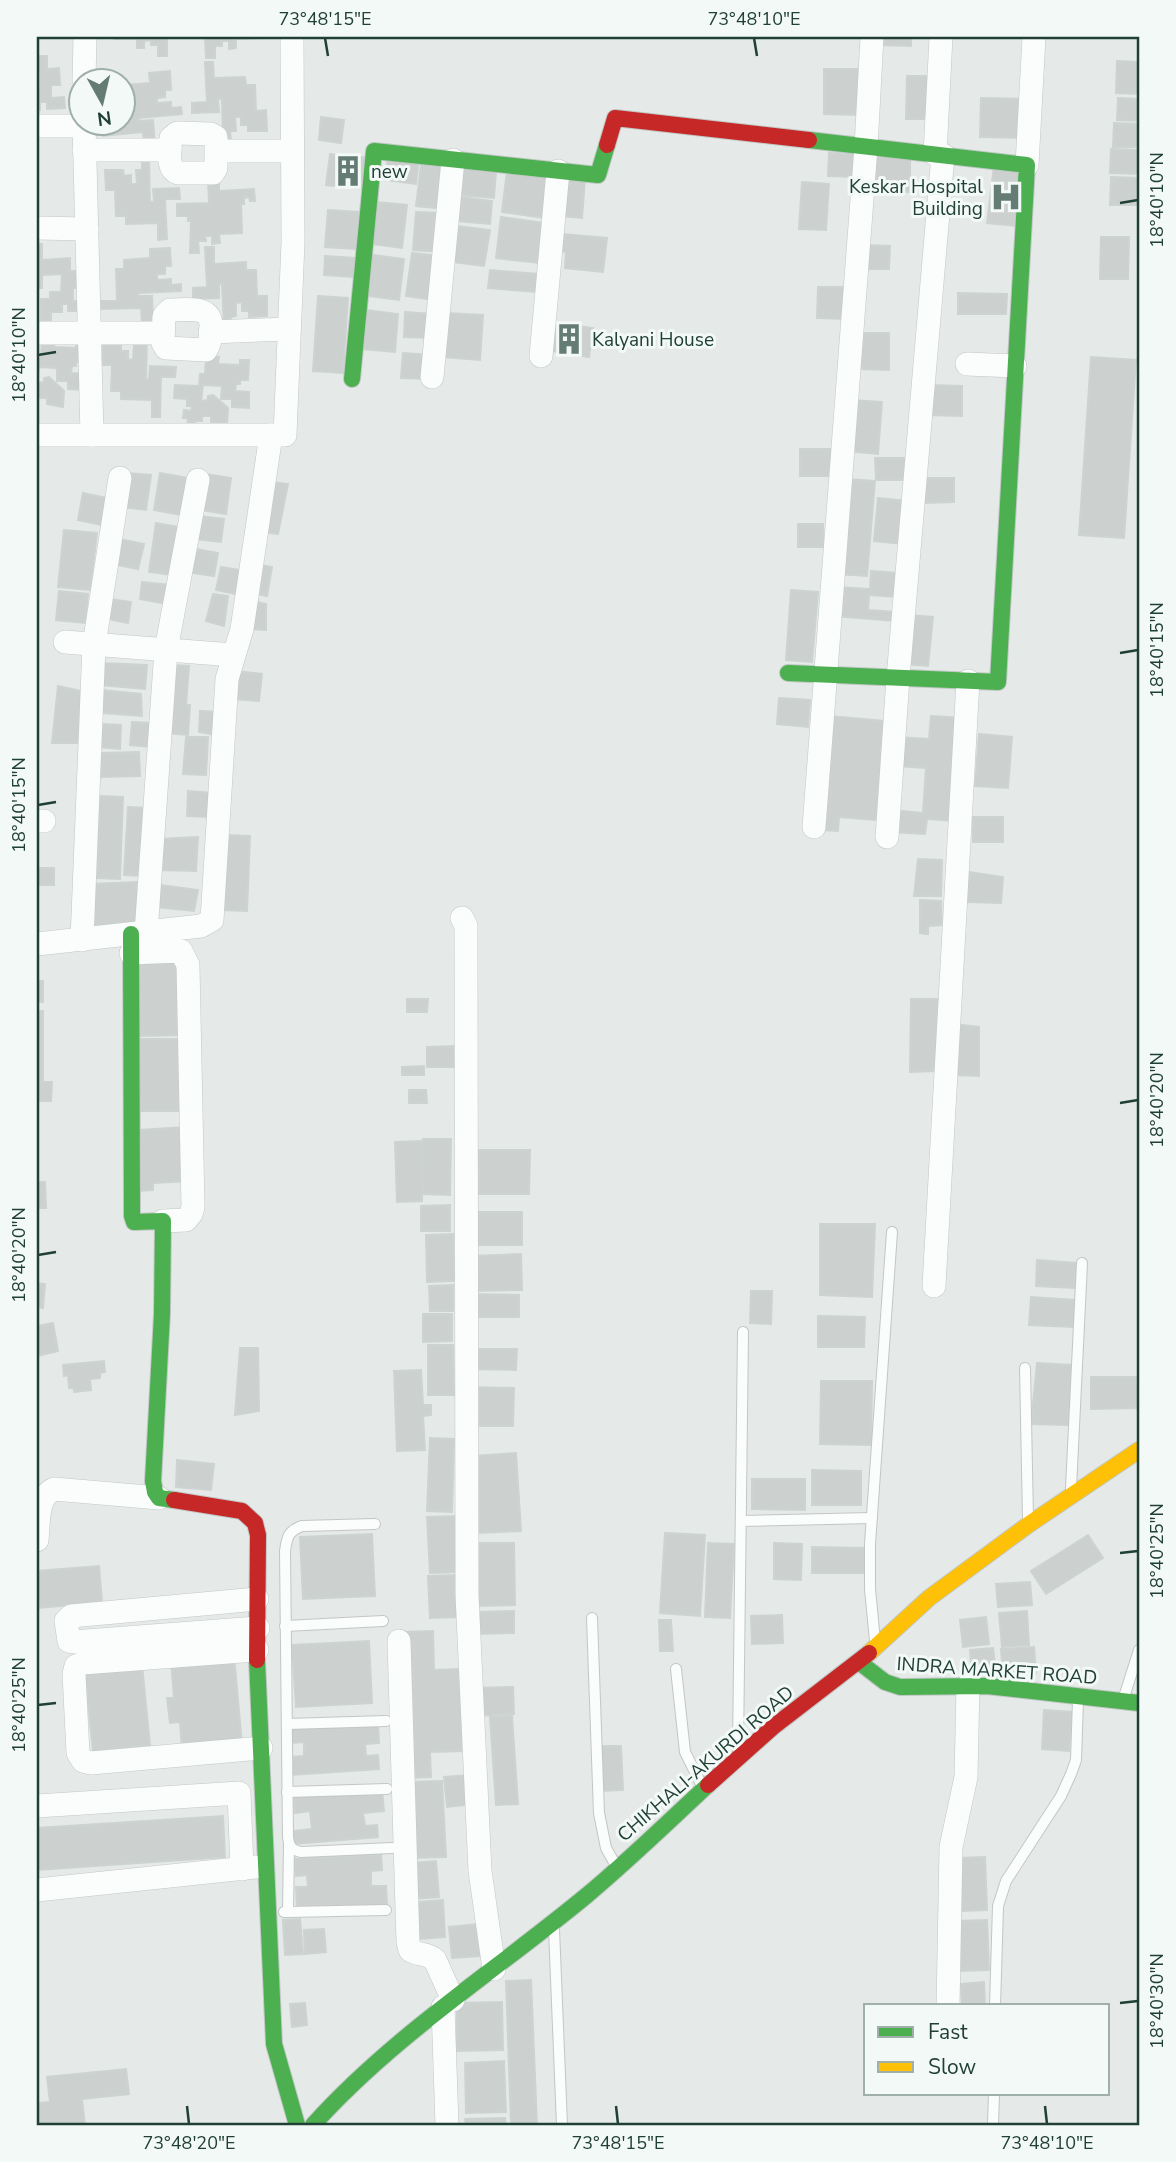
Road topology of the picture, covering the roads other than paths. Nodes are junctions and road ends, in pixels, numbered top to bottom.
1 (85, 37) edge
2 (292, 37) edge
3 (872, 37) edge
4 (941, 37) edge
5 (1034, 37) edge
6 (84, 66) edge
7 (66, 125) edge
8 (37, 126) edge
9 (84, 136) edge
10 (866, 147) junction
11 (84, 150) junction
12 (292, 151) junction
13 (939, 155) junction
14 (453, 159) junction
15 (1027, 165) junction
16 (558, 171) junction
17 (37, 228) edge
18 (87, 229) junction
19 (289, 329) junction
20 (37, 333) edge
21 (89, 334) junction
22 (541, 356) dead end
23 (967, 364) dead end
24 (1015, 366) junction
25 (432, 377) dead end
26 (352, 379) dead end
27 (37, 435) edge
28 (92, 435) junction
29 (271, 435) junction
30 (120, 478) dead end
31 (198, 480) dead end
32 (65, 642) dead end
33 (94, 645) junction
34 (166, 650) junction
35 (233, 655) junction
36 (788, 673) dead end
37 (826, 676) junction
38 (898, 678) junction
39 (968, 681) junction
40 (814, 827) dead end
41 (887, 836) dead end
42 (462, 918) dead end
43 (82, 940) junction
44 (136, 940) junction
45 (37, 944) edge
46 (163, 1221) junction
47 (892, 1232) dead end
48 (1082, 1264) dead end
49 (934, 1286) dead end
50 (743, 1332) dead end
51 (1024, 1368) dead end
52 (1139, 1450) edge
53 (1070, 1497) junction
54 (159, 1498) junction
55 (872, 1518) junction
56 (741, 1521) junction
57 (375, 1524) dead end
58 (1028, 1525) junction
59 (37, 1540) edge
60 (257, 1599) junction
61 (592, 1618) dead end
62 (383, 1621) dead end
63 (285, 1626) junction
64 (257, 1639) junction
65 (399, 1641) dead end
66 (875, 1646) junction
67 (1139, 1650) edge
68 (859, 1662) junction
69 (676, 1670) dead end
70 (968, 1686) junction
71 (286, 1693) junction
72 (259, 1695) junction
73 (1078, 1696) junction
74 (1131, 1702) edge
75 (387, 1721) dead end
76 (287, 1724) junction
77 (261, 1748) junction
78 (738, 1759) junction
79 (387, 1789) dead end
80 (704, 1790) junction
81 (287, 1792) junction
82 (37, 1806) edge
83 (289, 1845) junction
84 (392, 1848) dead end
85 (267, 1866) junction
86 (242, 1868) junction
87 (617, 1868) junction
88 (37, 1889) edge
89 (386, 1910) dead end
90 (268, 1912) junction
91 (288, 1912) junction
92 (554, 1922) junction
93 (494, 1969) junction
94 (448, 2004) junction
95 (948, 2004) edge
96 (995, 2004) edge
97 (994, 2096) edge
98 (318, 2123) edge
99 (297, 2125) edge
100 (447, 2125) edge
101 (562, 2125) edge
102 (993, 2125) edge

1 - 6 street
2 - 12 street
3 - 10 street
4 - 13 street
5 - 15 street
7 - 8 street
9 - 11 street
10 - 13 street
10 - 16 street
10 - 37 street
11 - 12 street
11 - 18 street
12 - 19 street
13 - 15 street
13 - 38 street
14 - 16 street
14 - 25 street
14 - 26 street
15 - 24 street
16 - 22 street
17 - 18 street
18 - 21 street
19 - 21 street
19 - 29 street
20 - 21 street
21 - 28 street
23 - 24 street
24 - 39 street
27 - 28 street
28 - 29 street
29 - 35 street
30 - 33 street
31 - 34 street
32 - 33 street
33 - 34 street
33 - 43 street
34 - 35 street
34 - 44 street
35 - 44 street
36 - 37 street
37 - 38 street
37 - 40 street
38 - 39 street
38 - 41 street
39 - 49 street
42 - 93 street
43 - 44 street
43 - 45 street
44 - 46 street
44 - 46 street
46 - 54 street
47 - 55 lane
48 - 53 lane
50 - 56 lane
51 - 58 lane
52 - 53 street, CHIKHALI-AKURDI ROAD
53 - 58 street, CHIKHALI-AKURDI ROAD
54 - 59 street
54 - 60 street
55 - 56 lane
55 - 66 lane
56 - 78 lane
57 - 63 lane
58 - 66 street, CHIKHALI-AKURDI ROAD
60 - 64 street
60 - 64 street
61 - 87 lane
62 - 63 lane
63 - 71 lane
64 - 72 street
64 - 77 street
65 - 94 street
66 - 68 street, CHIKHALI-AKURDI ROAD
67 - 74 lane
68 - 70 street, INDRA MARKET ROAD
68 - 78 street, CHIKHALI-AKURDI ROAD
69 - 80 lane
70 - 73 street, INDRA MARKET ROAD
70 - 95 street
71 - 72 lane
71 - 76 lane
72 - 77 street
73 - 74 street, INDRA MARKET ROAD
73 - 96 lane
75 - 76 lane
76 - 81 lane
77 - 85 street
78 - 80 street, CHIKHALI-AKURDI ROAD
79 - 81 lane
80 - 87 street, CHIKHALI-AKURDI ROAD
81 - 83 lane
82 - 86 street
83 - 84 lane
83 - 91 lane
85 - 86 street
85 - 90 street
86 - 88 street
87 - 92 street, CHIKHALI-AKURDI ROAD
89 - 91 lane
90 - 91 lane
90 - 99 street
92 - 93 street, CHIKHALI-AKURDI ROAD
92 - 101 lane
93 - 94 street, CHIKHALI-AKURDI ROAD
94 - 98 street, CHIKHALI-AKURDI ROAD
94 - 100 street
97 - 102 lane

